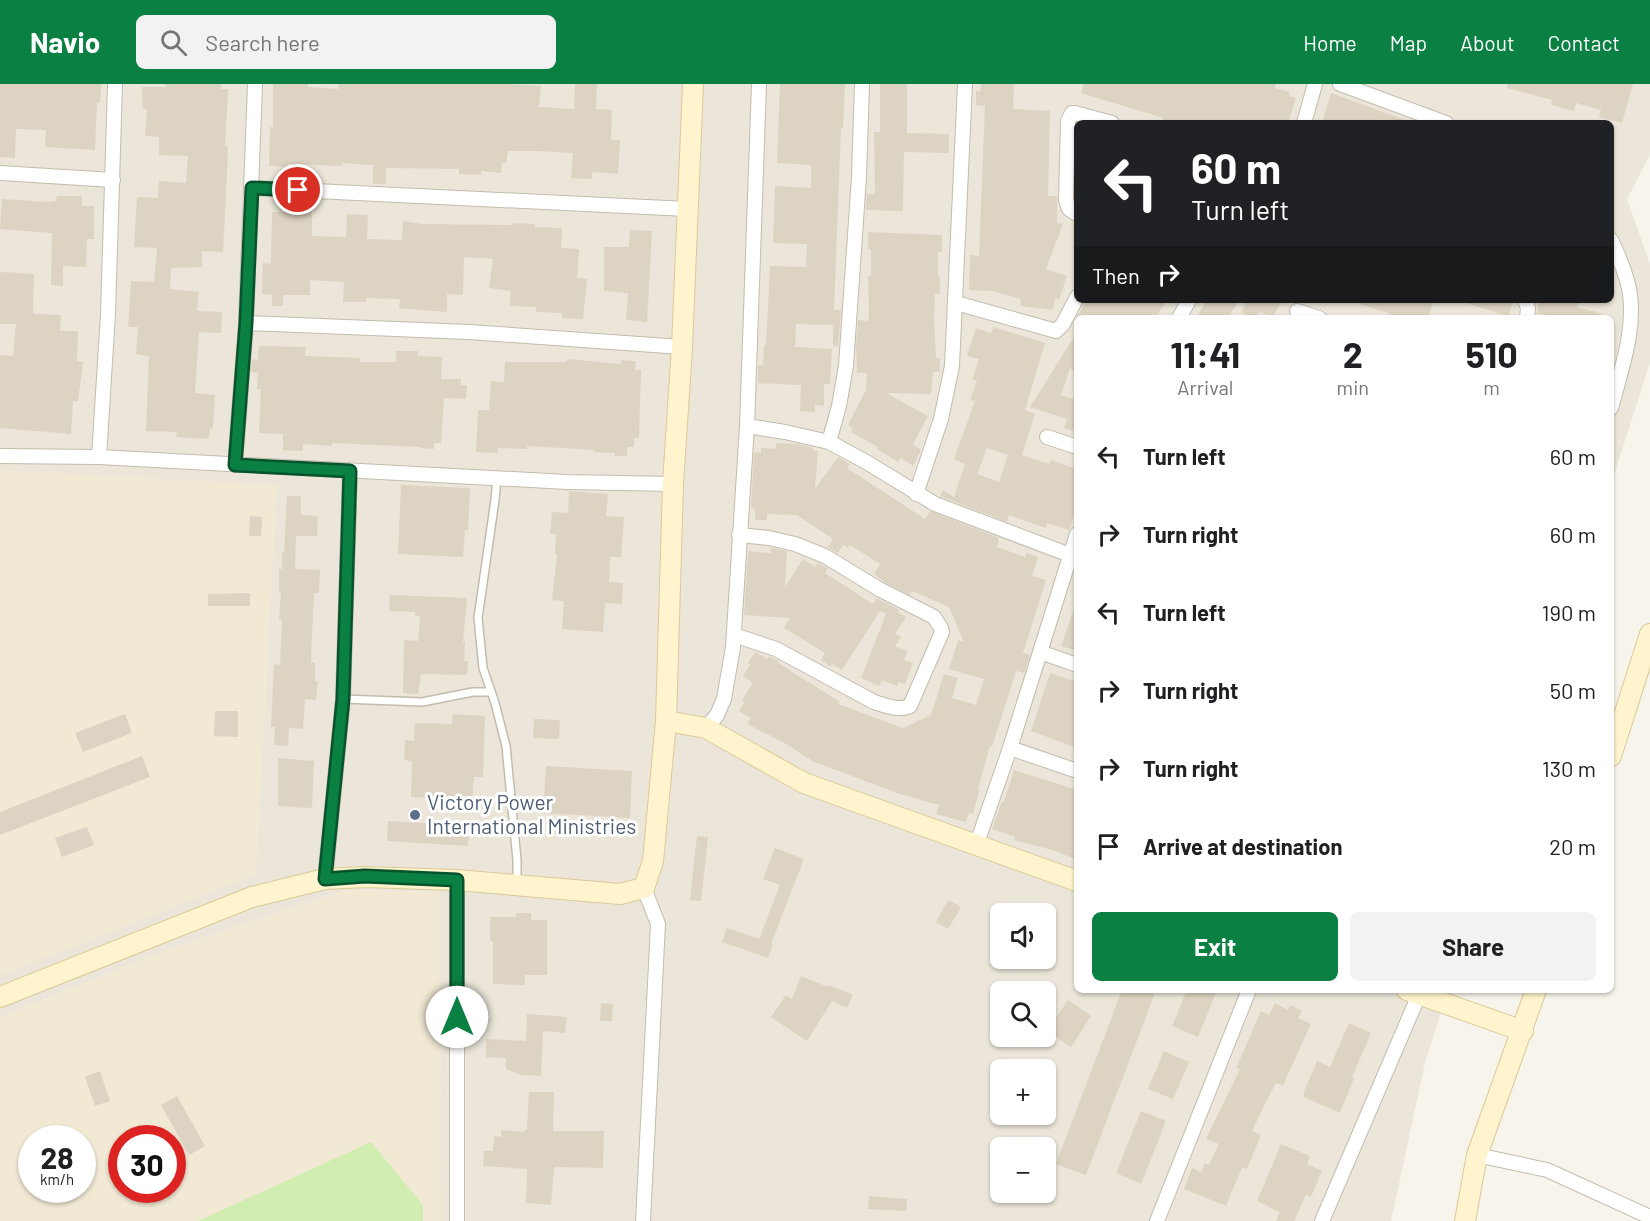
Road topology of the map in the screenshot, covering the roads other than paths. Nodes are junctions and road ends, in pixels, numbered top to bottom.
1 (115, 84) edge
2 (255, 84) edge
3 (693, 84) edge
4 (759, 84) edge
5 (862, 84) edge
6 (965, 84) edge
7 (1315, 84) edge
8 (1340, 84) edge
9 (1416, 118) edge
10 (1101, 120) edge
11 (1305, 120) edge
12 (0, 173) edge
13 (113, 180) junction
14 (252, 188) junction
15 (687, 209) junction
16 (1074, 212) edge
17 (1614, 246) edge
18 (956, 303) junction
19 (1074, 303) edge
20 (1297, 311) dead end
21 (1310, 315) edge
22 (246, 323) junction
23 (681, 347) junction
24 (1614, 395) edge
25 (747, 426) junction
26 (1047, 437) dead end
27 (829, 442) junction
28 (1074, 446) edge
29 (0, 456) edge
30 (99, 457) junction
31 (235, 465) junction
32 (350, 471) junction
33 (496, 478) junction
34 (673, 484) junction
35 (916, 494) junction
36 (739, 535) junction
37 (1074, 543) edge
38 (1070, 555) junction
39 (1650, 633) edge
40 (734, 635) junction
41 (1040, 652) junction
42 (1074, 664) edge
43 (491, 692) junction
44 (343, 699) junction
45 (666, 721) junction
46 (706, 728) junction
47 (1614, 747) edge
48 (1011, 748) junction
49 (1074, 770) edge
50 (976, 846) junction
51 (325, 879) junction
52 (457, 880) junction
53 (1074, 880) edge
54 (517, 885) junction
55 (644, 888) junction
56 (1248, 993) edge
57 (1415, 993) edge
58 (1421, 993) edge
59 (1535, 993) edge
60 (0, 997) edge
61 (1523, 1031) junction
62 (1477, 1155) junction
63 (1650, 1217) edge
64 (457, 1221) edge
65 (642, 1221) edge
66 (1157, 1221) edge
67 (1322, 1221) edge
68 (1466, 1221) edge

1 - 13 street
2 - 14 street
3 - 15 street
4 - 25 street
5 - 27 street
6 - 18 street
7 - 11 street
8 - 9 street
10 - 16 street
12 - 13 street
13 - 30 street
14 - 15 street
14 - 22 street
15 - 23 street
17 - 24 street
18 - 19 street
18 - 35 street
20 - 21 street
22 - 23 street
22 - 31 street
23 - 34 street
25 - 27 street
25 - 36 street
26 - 28 street
27 - 35 street
29 - 30 street
30 - 31 street
31 - 32 street
32 - 33 street
32 - 44 street
33 - 34 street
33 - 43 lane
34 - 45 street
35 - 38 street
36 - 40 street
36 - 40 street
37 - 38 street
38 - 41 street
39 - 47 street
40 - 46 street
41 - 42 street
41 - 48 street
43 - 44 lane
43 - 54 lane
44 - 51 street
45 - 46 street
45 - 55 street
46 - 50 street
48 - 49 street
48 - 50 street
50 - 53 street
51 - 52 street
51 - 60 street
52 - 54 street
52 - 64 street
54 - 55 street
55 - 65 street
56 - 66 street
57 - 67 street
58 - 61 street
59 - 61 street
61 - 62 street
62 - 63 street
62 - 68 street

